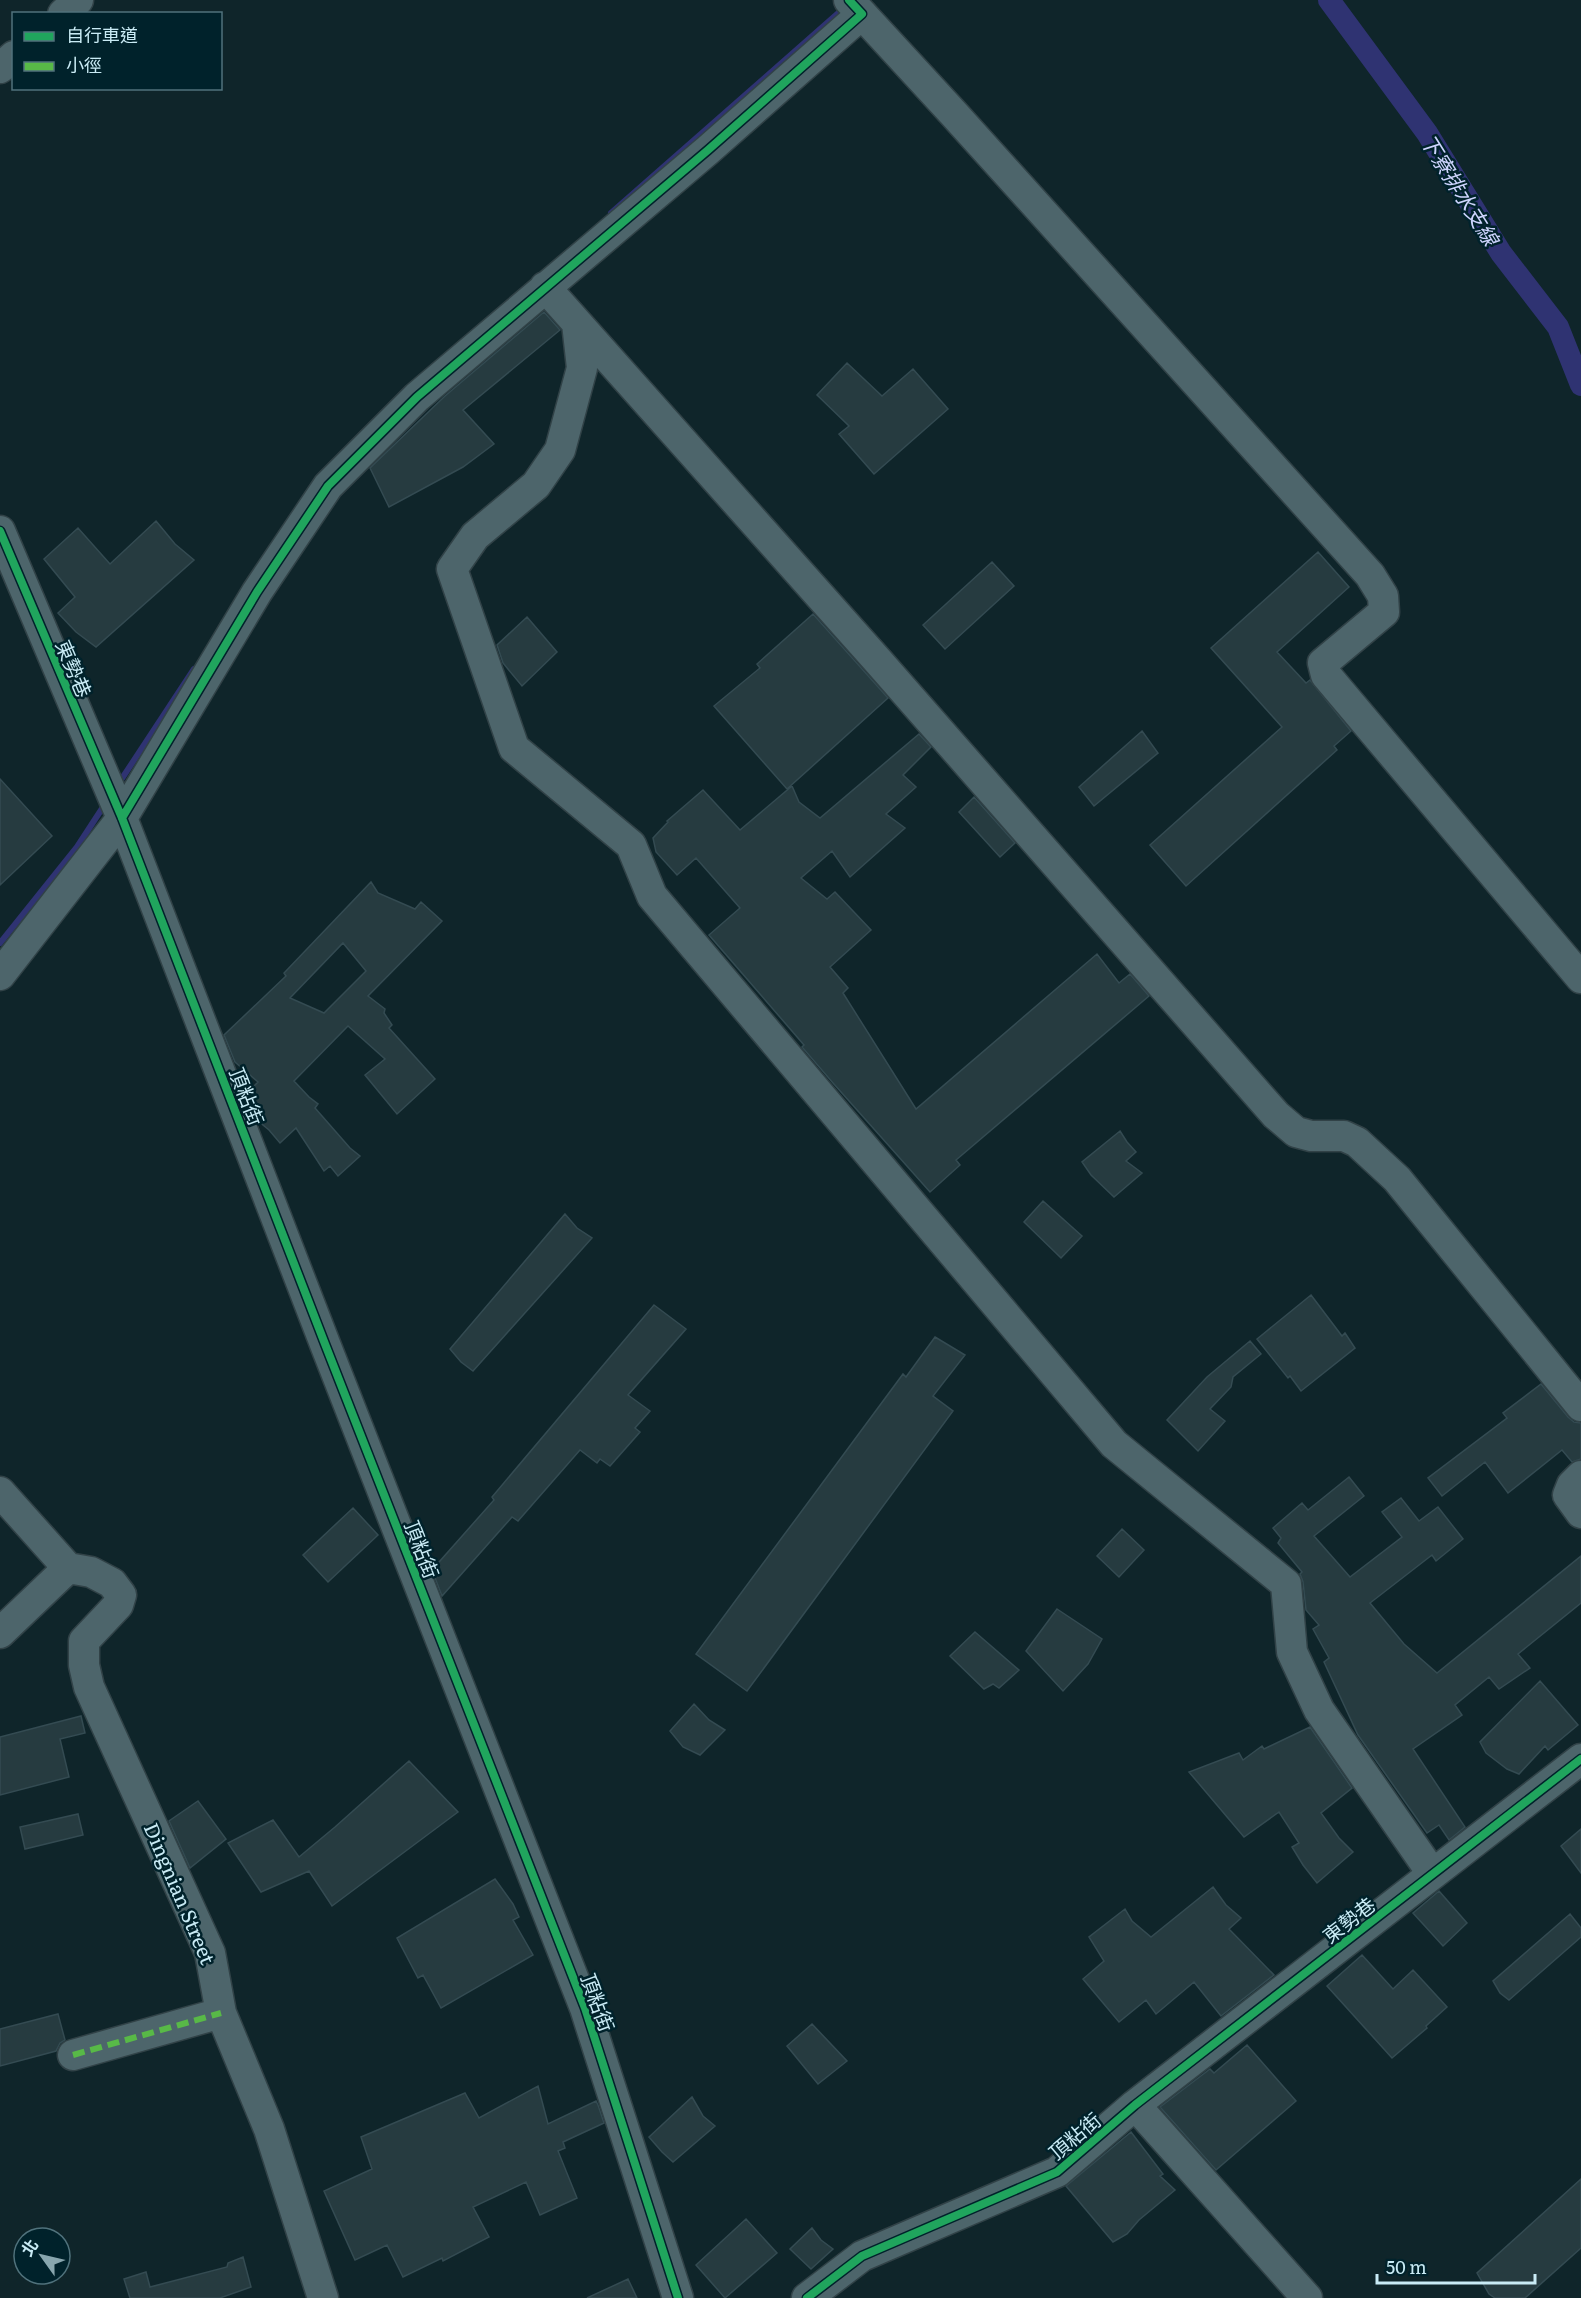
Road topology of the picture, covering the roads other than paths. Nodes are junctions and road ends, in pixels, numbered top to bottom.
1 (78, 0) edge
2 (856, 7) edge
3 (65, 12) edge
4 (12, 58) edge
5 (0, 68) edge
6 (545, 287) junction
7 (577, 323) junction
8 (0, 531) edge
9 (122, 818) junction
10 (0, 975) edge
11 (1581, 978) edge
12 (1581, 1406) edge
13 (1581, 1476) edge
14 (0, 1492) edge
15 (1581, 1513) edge
16 (68, 1568) junction
17 (0, 1633) edge
18 (1581, 1759) edge
19 (1436, 1871) junction
20 (221, 2013) junction
21 (73, 2055) dead end
22 (1135, 2105) junction
23 (323, 2298) edge
24 (678, 2298) edge
25 (807, 2298) edge
26 (1308, 2298) edge

1 - 3 street
2 - 6 street
2 - 11 street
4 - 5 street
6 - 7 street
6 - 9 street
7 - 12 street
7 - 19 street
8 - 9 street, 東勢巷
9 - 10 street
9 - 24 street, 頂粘街
13 - 15 street
14 - 16 street
16 - 17 street
16 - 20 street, Dingnian Street
18 - 19 street, 東勢巷
19 - 22 street, 東勢巷
20 - 21 street
20 - 23 street, Dingnian Street
22 - 25 street, 頂粘街
22 - 26 street

